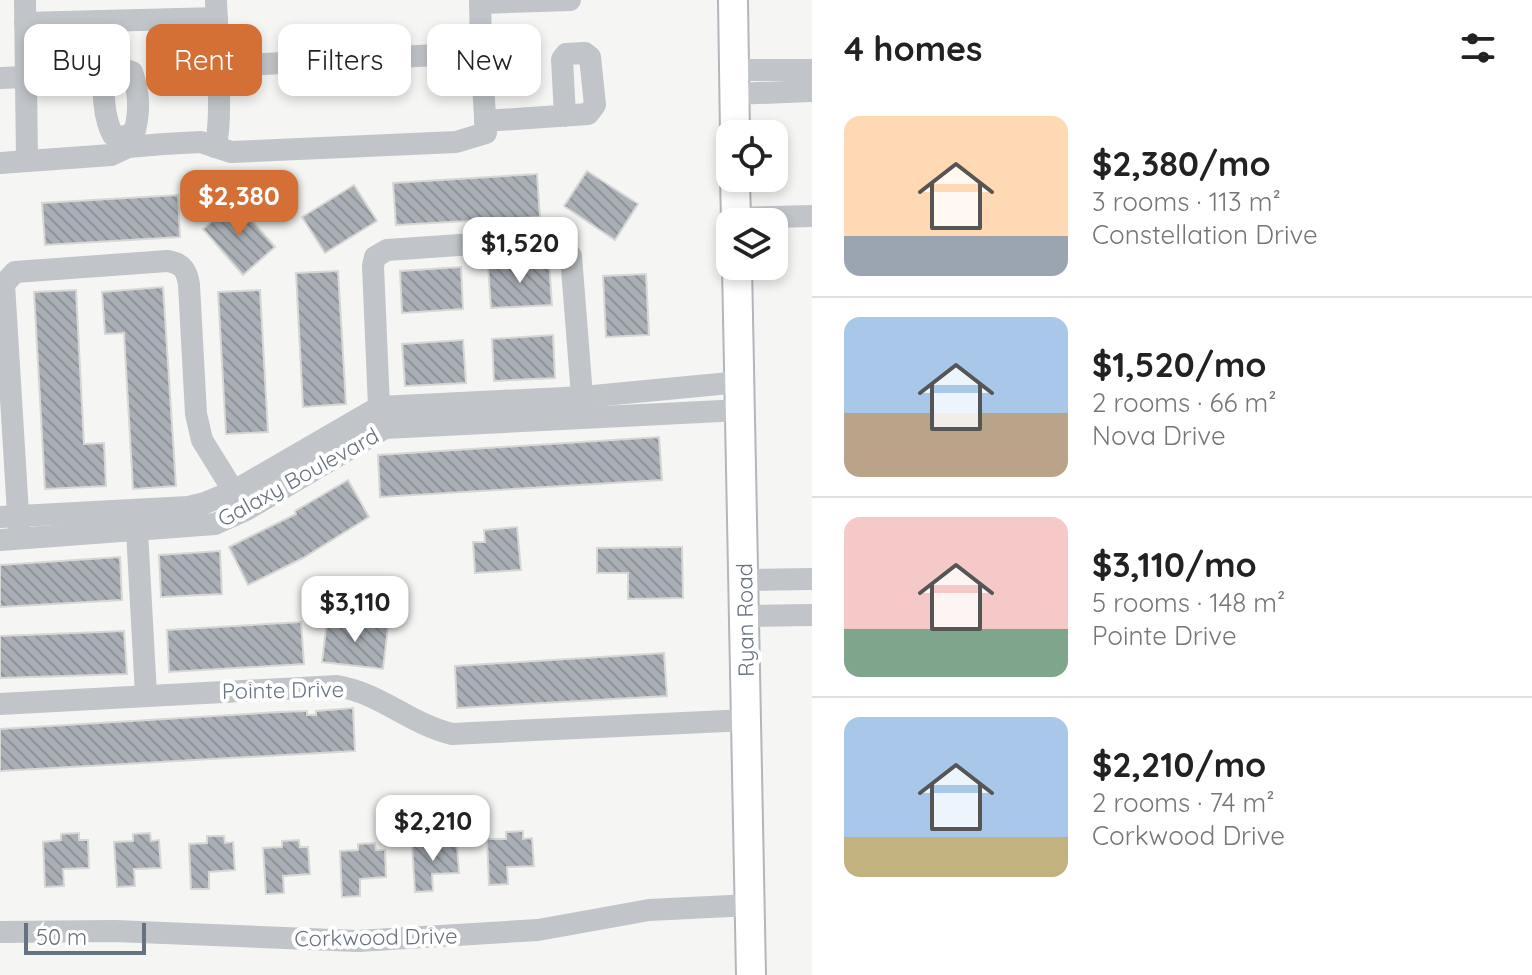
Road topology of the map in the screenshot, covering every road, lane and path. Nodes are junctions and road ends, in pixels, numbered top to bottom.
1 (25, 0) edge
2 (570, 0) edge
3 (733, 0) edge
4 (480, 1) edge
5 (216, 9) edge
6 (25, 23) joint
7 (480, 24) edge
8 (427, 56) edge
9 (262, 64) edge
10 (812, 70) edge
11 (24, 77) edge
12 (0, 78) edge
13 (734, 82) junction
14 (812, 91) edge
15 (25, 96) edge
16 (220, 96) edge
17 (484, 96) edge
18 (565, 116) dead end
19 (735, 120) edge
20 (485, 121) junction
21 (215, 147) junction
22 (27, 161) junction
23 (0, 163) edge
24 (812, 216) edge
25 (788, 217) edge
26 (737, 280) edge
27 (740, 396) junction
28 (583, 408) junction
29 (382, 417) junction
30 (240, 501) junction
31 (9, 516) edge
32 (137, 531) junction
33 (10, 539) edge
34 (812, 579) edge
35 (744, 580) junction
36 (812, 615) edge
37 (745, 616) junction
38 (146, 695) junction
39 (0, 704) edge
40 (747, 720) junction
41 (750, 905) junction
42 (0, 932) edge
43 (751, 975) edge

1 - 6 street
2 - 4 street
3 - 13 main road
4 - 7 street
5 - 6 street
8 - 9 street
10 - 13 street
11 - 12 street
13 - 14 street
13 - 19 main road
15 - 22 street
16 - 21 street
17 - 20 street
18 - 20 street
20 - 21 street
21 - 22 street
22 - 23 street
24 - 25 street
26 - 27 main road, Ryan Road
27 - 28 street, Galaxy Boulevard
27 - 35 main road, Ryan Road
28 - 29 street, Galaxy Boulevard
28 - 29 street
29 - 30 street, Galaxy Boulevard
30 - 31 street, Galaxy Boulevard
30 - 31 street
30 - 32 street, Galaxy Boulevard
31 - 33 street
32 - 33 street, Galaxy Boulevard
32 - 38 street
34 - 35 street
35 - 37 main road, Ryan Road
36 - 37 street
37 - 40 main road, Ryan Road
38 - 39 street, Pointe Drive
38 - 40 street, Pointe Drive
40 - 41 main road, Ryan Road
41 - 42 street, Corkwood Drive
41 - 43 main road, Ryan Road

